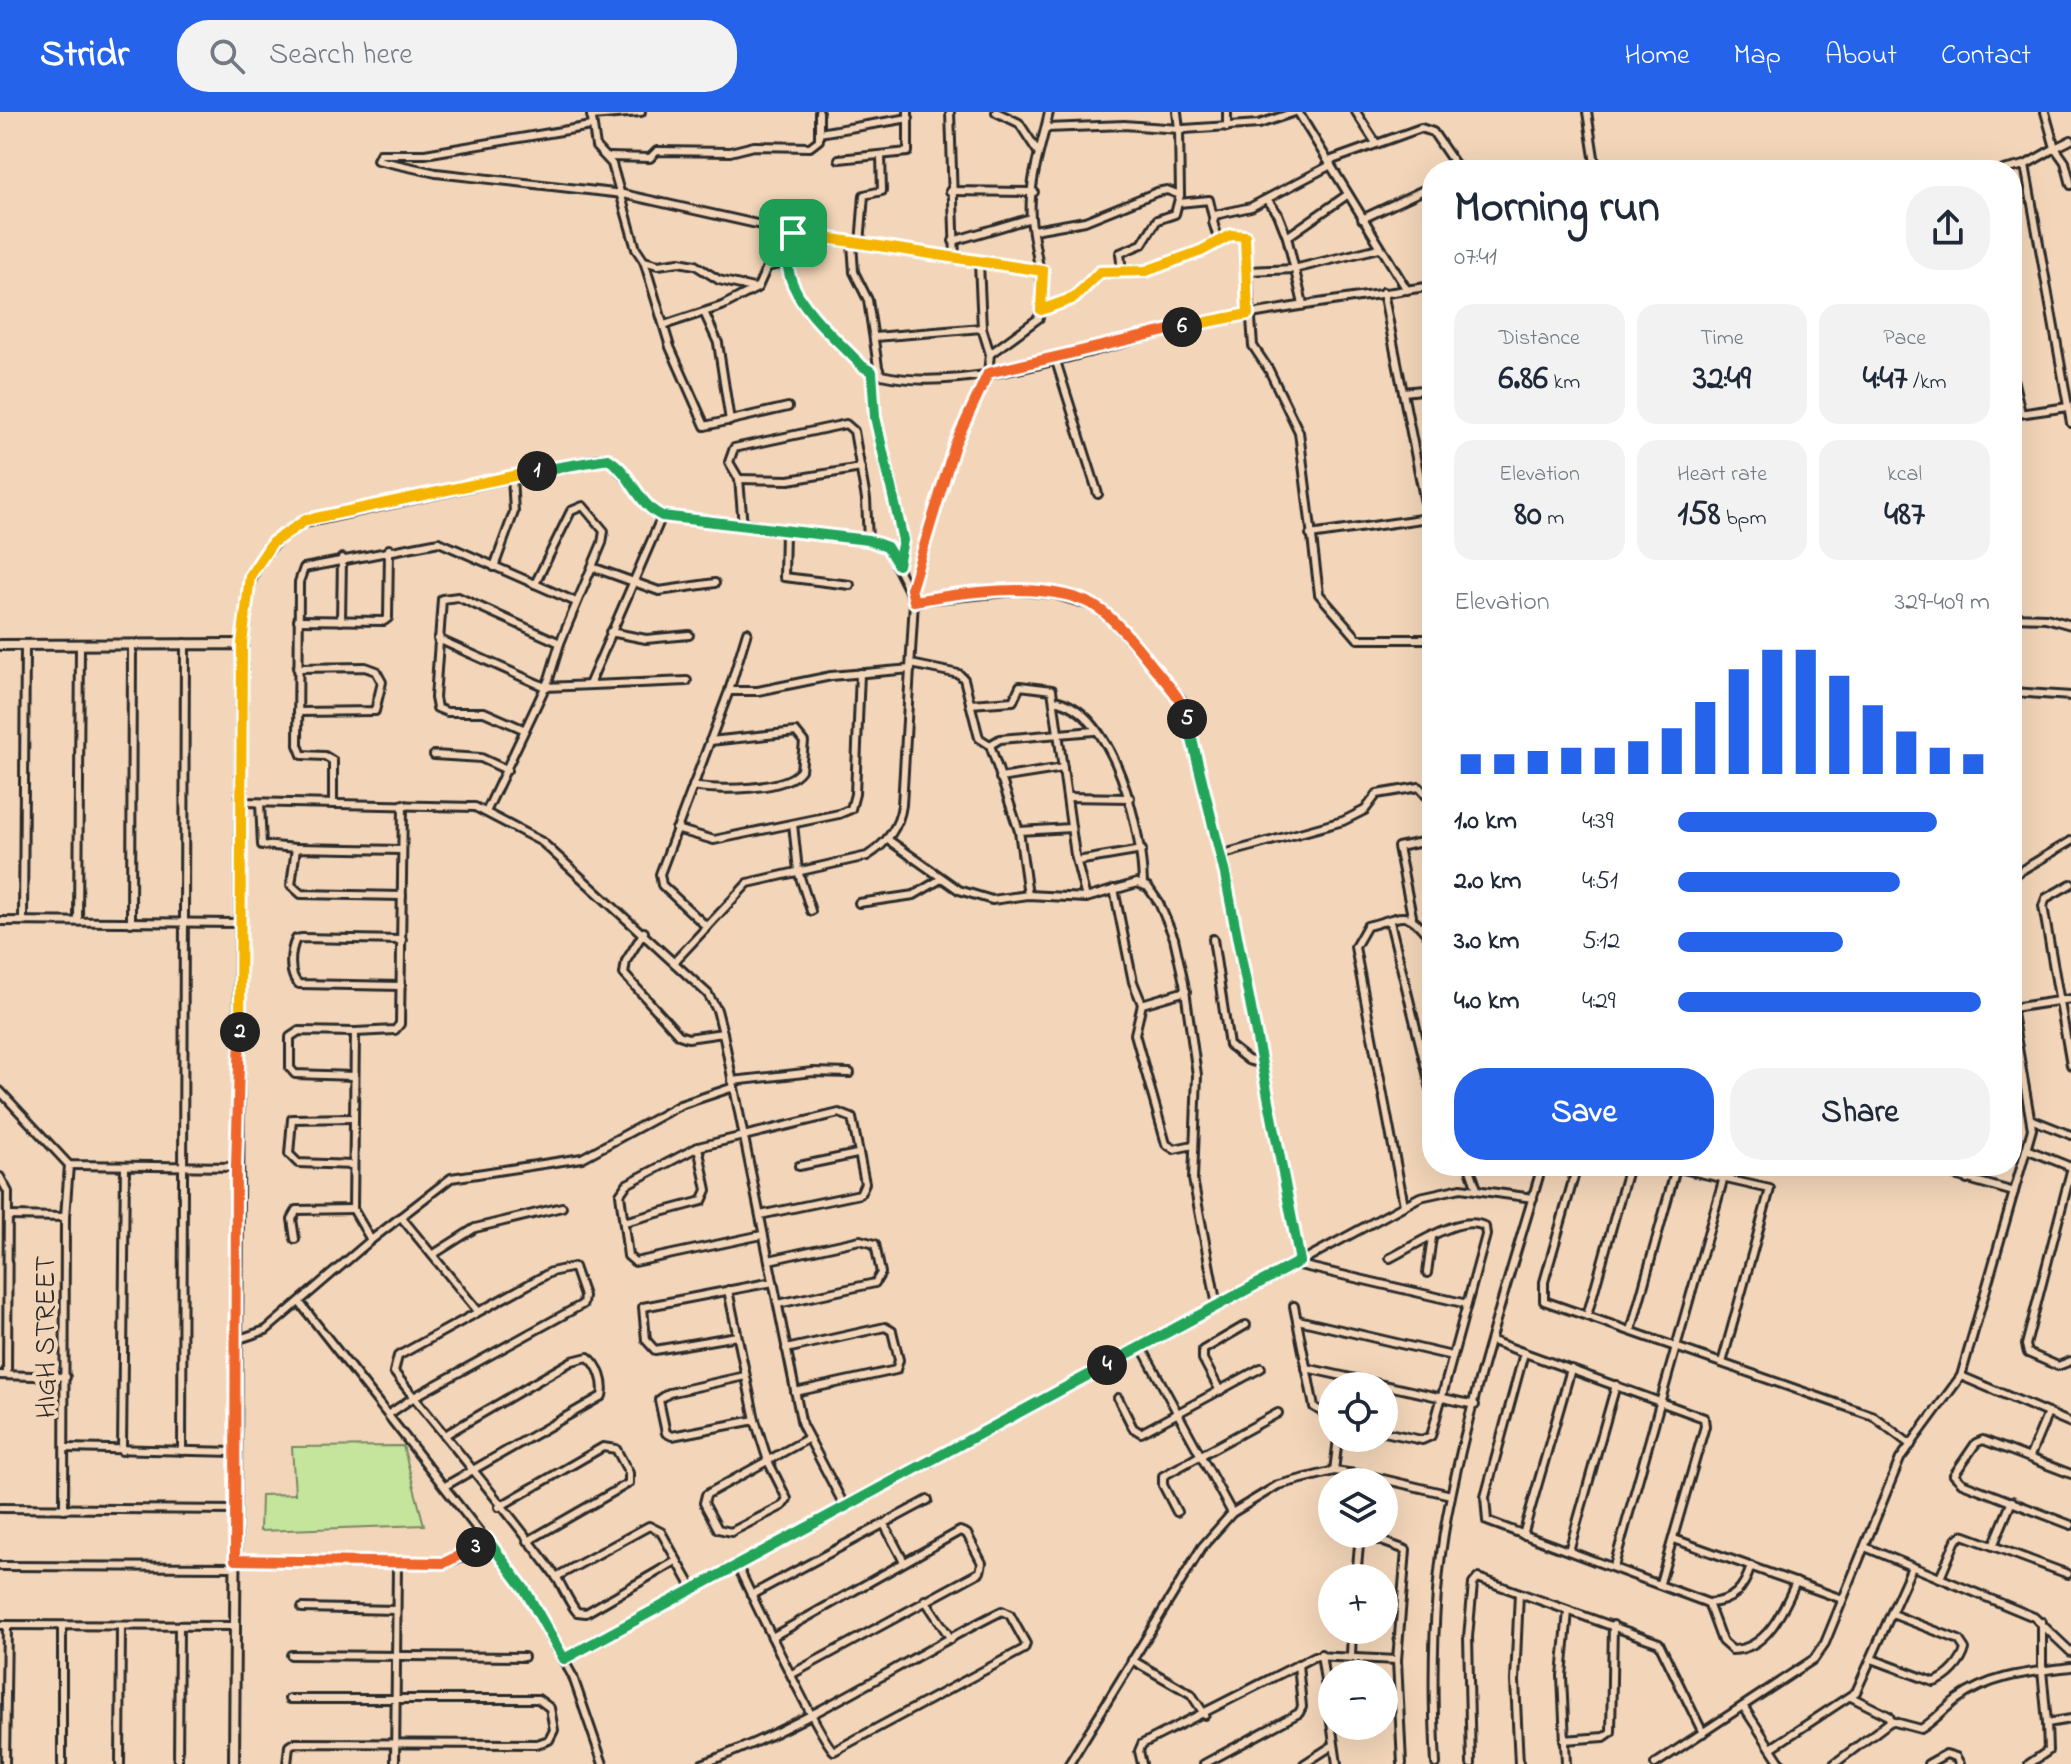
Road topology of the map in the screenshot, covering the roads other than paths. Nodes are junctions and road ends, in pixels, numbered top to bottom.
1 (641, 112) edge
2 (819, 112) edge
3 (950, 112) edge
4 (996, 112) edge
5 (1049, 112) edge
6 (1177, 112) edge
7 (1227, 112) edge
8 (1296, 112) edge
9 (1356, 112) edge
10 (1587, 112) edge
11 (2045, 112) edge
12 (591, 114) edge
13 (908, 115) edge
14 (591, 126) junction
15 (1227, 127) junction
16 (1046, 128) junction
17 (1179, 129) junction
18 (819, 133) junction
19 (2071, 140) edge
20 (1376, 143) junction
21 (2055, 148) junction
22 (1038, 152) junction
23 (881, 156) junction
24 (609, 157) junction
25 (839, 159) dead end
26 (1452, 160) edge
27 (1594, 160) edge
28 (1330, 163) junction
29 (2025, 165) junction
30 (2022, 166) edge
31 (2071, 185) edge
32 (950, 191) junction
33 (1422, 191) edge
34 (1034, 192) junction
35 (623, 194) junction
36 (1180, 195) junction
37 (1347, 195) junction
38 (1267, 199) junction
39 (1179, 203) junction
40 (1213, 217) junction
41 (1031, 218) junction
42 (1362, 219) junction
43 (1034, 230) junction
44 (793, 233) junction
45 (1287, 237) junction
46 (953, 241) junction
47 (1219, 241) junction
48 (856, 244) junction
49 (1379, 248) junction
50 (955, 259) junction
51 (644, 261) junction
52 (785, 263) junction
53 (979, 263) junction
54 (1294, 269) junction
55 (1043, 271) junction
56 (1248, 271) junction
57 (1122, 272) junction
58 (758, 287) junction
59 (1422, 288) edge
60 (1407, 290) junction
61 (1383, 292) junction
62 (1303, 304) junction
63 (1041, 310) junction
64 (704, 312) junction
65 (1248, 314) junction
66 (664, 325) junction
67 (982, 328) junction
68 (875, 337) junction
69 (990, 354) junction
70 (1055, 358) junction
71 (872, 372) junction
72 (988, 373) junction
73 (881, 375) junction
74 (1422, 390) edge
75 (1403, 392) junction
76 (788, 407) dead end
77 (2068, 407) junction
78 (2022, 413) edge
79 (730, 421) junction
80 (2071, 423) edge
81 (861, 468) junction
82 (512, 476) junction
83 (739, 479) junction
84 (1422, 490) edge
85 (1098, 494) dead end
86 (662, 516) junction
87 (1422, 519) edge
88 (743, 526) junction
89 (785, 531) junction
90 (1310, 535) junction
91 (868, 540) junction
92 (389, 549) junction
93 (342, 558) junction
94 (898, 565) junction
95 (494, 567) junction
96 (592, 567) junction
97 (632, 583) junction
98 (715, 583) dead end
99 (535, 584) junction
100 (850, 585) dead end
101 (911, 589) junction
102 (914, 601) junction
103 (576, 602) junction
104 (2022, 617) edge
105 (298, 620) junction
106 (341, 621) junction
107 (2071, 625) edge
108 (610, 632) junction
109 (747, 632) dead end
110 (689, 635) dead end
111 (438, 639) junction
112 (1422, 639) edge
113 (185, 643) junction
114 (560, 643) junction
115 (80, 644) junction
116 (242, 644) junction
117 (0, 645) edge
118 (25, 645) junction
119 (132, 645) junction
120 (911, 666) junction
121 (297, 668) junction
122 (860, 673) junction
123 (687, 681) dead end
124 (589, 685) junction
125 (545, 687) junction
126 (729, 691) junction
127 (2022, 693) edge
128 (2071, 696) edge
129 (1054, 700) junction
130 (970, 704) junction
131 (298, 712) junction
132 (523, 729) junction
133 (1094, 731) junction
134 (1058, 735) junction
135 (710, 741) junction
136 (990, 745) junction
137 (434, 755) dead end
138 (1063, 768) junction
139 (507, 770) junction
140 (1000, 778) junction
141 (693, 786) junction
142 (1422, 790) edge
143 (1067, 797) junction
144 (1130, 798) junction
145 (240, 802) junction
146 (260, 803) junction
147 (333, 804) junction
148 (403, 804) junction
149 (486, 812) junction
150 (793, 824) junction
151 (1071, 828) junction
152 (676, 829) junction
153 (1019, 831) junction
154 (887, 839) junction
155 (2071, 841) edge
156 (1422, 842) edge
157 (296, 848) junction
158 (401, 850) junction
159 (1142, 850) junction
160 (1220, 855) junction
161 (1077, 861) junction
162 (2022, 870) edge
163 (798, 871) junction
164 (941, 879) junction
165 (1143, 884) junction
166 (2071, 884) edge
167 (1114, 889) junction
168 (1028, 895) junction
169 (402, 896) junction
170 (1086, 898) junction
171 (859, 903) dead end
172 (811, 911) dead end
173 (1412, 916) junction
174 (0, 921) edge
175 (23, 921) junction
176 (78, 921) junction
177 (1390, 922) junction
178 (131, 923) junction
179 (185, 923) junction
180 (240, 923) junction
181 (707, 927) junction
182 (1422, 928) edge
183 (644, 932) junction
184 (1213, 939) dead end
185 (402, 940) junction
186 (675, 961) junction
187 (401, 986) junction
188 (1186, 991) junction
189 (2059, 999) junction
190 (2071, 999) edge
191 (1142, 1004) junction
192 (2022, 1008) edge
193 (355, 1032) junction
194 (723, 1033) junction
195 (1422, 1052) edge
196 (2022, 1062) edge
197 (1262, 1064) junction
198 (2071, 1065) edge
199 (850, 1073) dead end
200 (354, 1076) junction
201 (733, 1084) junction
202 (0, 1091) edge
203 (354, 1118) junction
204 (2033, 1120) junction
205 (744, 1135) junction
206 (2071, 1135) edge
207 (1193, 1145) junction
208 (698, 1147) junction
209 (2026, 1149) junction
210 (857, 1154) junction
211 (2022, 1163) edge
212 (69, 1165) junction
213 (353, 1165) junction
214 (125, 1166) junction
215 (799, 1166) dead end
216 (184, 1167) junction
217 (236, 1167) junction
218 (2071, 1169) edge
219 (1472, 1176) edge
220 (1539, 1176) edge
221 (1574, 1176) edge
222 (1626, 1176) edge
223 (1670, 1176) edge
224 (1719, 1176) edge
225 (1954, 1176) edge
226 (1968, 1176) edge
227 (2018, 1176) edge
228 (0, 1177) edge
229 (1724, 1177) junction
230 (1967, 1180) junction
231 (1477, 1189) junction
232 (2014, 1192) junction
233 (1533, 1198) junction
234 (1404, 1205) junction
235 (562, 1207) dead end
236 (353, 1209) junction
237 (760, 1215) junction
238 (8, 1216) junction
239 (65, 1217) junction
240 (401, 1217) junction
241 (624, 1222) junction
242 (762, 1235) junction
243 (1432, 1237) junction
244 (295, 1239) dead end
245 (371, 1240) junction
246 (434, 1254) junction
247 (1390, 1258) dead end
248 (769, 1260) junction
249 (1298, 1262) junction
250 (1427, 1273) dead end
251 (773, 1282) junction
252 (728, 1290) junction
253 (300, 1303) junction
254 (778, 1304) junction
255 (1467, 1304) junction
256 (1217, 1306) junction
257 (1294, 1306) dead end
258 (478, 1311) junction
259 (1587, 1316) junction
260 (1298, 1320) junction
261 (1246, 1325) dead end
262 (1631, 1331) junction
263 (737, 1336) junction
264 (235, 1340) junction
265 (1492, 1341) junction
266 (1141, 1346) junction
267 (1676, 1348) junction
268 (786, 1349) junction
269 (1524, 1353) junction
270 (1452, 1356) junction
271 (2071, 1361) edge
272 (1722, 1363) junction
273 (1261, 1368) dead end
274 (1306, 1368) junction
275 (1571, 1369) junction
276 (4, 1375) edge
277 (745, 1376) junction
278 (1961, 1376) junction
279 (66, 1377) junction
280 (1616, 1385) junction
281 (1220, 1391) junction
282 (795, 1392) junction
283 (414, 1397) junction
284 (1118, 1398) dead end
285 (1441, 1398) junction
286 (1661, 1402) junction
287 (1475, 1405) junction
288 (1318, 1409) edge
289 (1278, 1413) dead end
290 (2048, 1413) junction
291 (389, 1414) junction
292 (1179, 1414) junction
293 (755, 1420) junction
294 (2071, 1423) edge
295 (445, 1435) junction
296 (1398, 1435) edge
297 (807, 1439) junction
298 (1911, 1445) junction
299 (66, 1448) junction
300 (122, 1451) junction
301 (182, 1451) junction
302 (235, 1452) junction
303 (1200, 1454) junction
304 (2030, 1456) junction
305 (768, 1461) junction
306 (470, 1470) junction
307 (2071, 1474) edge
308 (1318, 1475) edge
309 (1398, 1485) edge
310 (445, 1486) junction
311 (1451, 1495) junction
312 (928, 1500) dead end
313 (2012, 1501) junction
314 (499, 1507) junction
315 (845, 1507) junction
316 (0, 1508) edge
317 (64, 1509) junction
318 (235, 1510) junction
319 (1177, 1512) dead end
320 (1232, 1513) junction
321 (884, 1524) junction
322 (2071, 1525) edge
323 (1523, 1535) junction
324 (487, 1539) junction
325 (1674, 1539) junction
326 (528, 1541) junction
327 (1993, 1546) junction
328 (1398, 1547) edge
329 (1865, 1547) junction
330 (1569, 1551) junction
331 (676, 1561) junction
332 (904, 1562) junction
333 (397, 1563) junction
334 (235, 1564) junction
335 (737, 1565) junction
336 (0, 1566) edge
337 (1614, 1566) junction
338 (1751, 1566) junction
339 (1912, 1567) junction
340 (2068, 1574) dead end
341 (556, 1577) junction
342 (1940, 1578) junction
343 (1796, 1582) junction
344 (1660, 1583) junction
345 (693, 1589) junction
346 (1519, 1593) junction
347 (751, 1595) junction
348 (1842, 1599) junction
349 (925, 1600) junction
350 (1708, 1603) junction
351 (302, 1608) dead end
352 (396, 1610) junction
353 (1568, 1611) junction
354 (1892, 1614) junction
355 (2042, 1622) junction
356 (3, 1625) edge
357 (1613, 1625) junction
358 (62, 1626) junction
359 (121, 1626) junction
360 (179, 1626) junction
361 (235, 1626) junction
362 (772, 1637) junction
363 (951, 1639) junction
364 (1351, 1644) edge
365 (2071, 1652) edge
366 (1321, 1654) junction
367 (291, 1655) dead end
368 (396, 1656) junction
369 (1351, 1656) junction
370 (524, 1657) dead end
371 (564, 1659) junction
372 (1872, 1659) junction
373 (1132, 1660) junction
374 (1397, 1660) joint
375 (1298, 1664) junction
376 (2071, 1667) edge
377 (2042, 1670) junction
378 (792, 1674) junction
379 (1398, 1681) edge
380 (1851, 1697) junction
381 (289, 1699) dead end
382 (395, 1702) junction
383 (1743, 1706) junction
384 (1205, 1715) junction
385 (813, 1716) junction
386 (2071, 1719) edge
387 (1891, 1721) junction
388 (2047, 1723) junction
389 (1703, 1733) junction
390 (1564, 1740) junction
391 (395, 1744) junction
392 (1332, 1746) junction
393 (1771, 1748) junction
394 (5, 1764) edge
395 (62, 1764) edge
396 (120, 1764) edge
397 (178, 1764) edge
398 (234, 1764) edge
399 (287, 1764) edge
400 (395, 1764) edge
401 (603, 1764) edge
402 (702, 1764) edge
403 (1069, 1764) edge
404 (1142, 1764) edge
405 (1204, 1764) edge
406 (1304, 1764) edge
407 (1337, 1764) edge
408 (1402, 1764) edge
409 (1436, 1764) edge
410 (1471, 1764) edge
411 (1519, 1764) edge
412 (1566, 1764) edge
413 (1655, 1764) edge
414 (1781, 1764) edge
415 (1834, 1764) edge
416 (1928, 1764) edge
417 (1960, 1764) edge
418 (2029, 1764) edge

1 - 12 street
2 - 18 street
3 - 32 street
4 - 22 street
5 - 16 street
6 - 17 street
7 - 15 street
8 - 15 street
8 - 28 street
9 - 20 street
10 - 27 street
11 - 21 street
12 - 14 street
13 - 18 street
13 - 23 street
14 - 24 street
14 - 35 street
15 - 17 street
16 - 17 street
16 - 22 street
17 - 36 street
18 - 24 street
19 - 21 street
20 - 26 street
20 - 28 street
21 - 29 street
21 - 31 street
22 - 34 street
23 - 25 street
23 - 48 street
24 - 35 street
28 - 37 street
28 - 38 street
29 - 30 street
29 - 77 street
32 - 34 street
32 - 46 street
33 - 42 street
34 - 41 street
35 - 44 street
35 - 51 street
36 - 39 street
36 - 43 street
37 - 42 street
37 - 45 street
38 - 40 street
38 - 45 street
39 - 40 street
39 - 57 street
40 - 47 street
41 - 43 street
41 - 46 street
42 - 49 street
43 - 55 street
44 - 48 street
44 - 52 street
45 - 54 street
46 - 50 street
47 - 56 street
47 - 57 street
48 - 50 street
48 - 68 street
49 - 54 street
49 - 60 street
50 - 53 street
51 - 58 street
51 - 66 street
52 - 58 street
52 - 71 street
53 - 55 street
53 - 67 street
54 - 56 street
54 - 62 street
55 - 63 street
56 - 65 street
57 - 63 street
58 - 64 street
59 - 60 street
60 - 61 street
61 - 62 street
61 - 75 street
62 - 65 street
63 - 69 street
64 - 66 street
64 - 79 street
65 - 70 street
65 - 90 street
66 - 79 street
67 - 68 street
67 - 69 street
68 - 73 street
69 - 72 street
70 - 72 street
70 - 85 street
71 - 73 street
71 - 94 street
72 - 73 street
72 - 101 street
74 - 75 street
75 - 84 street
76 - 79 street
77 - 78 street
77 - 80 street
81 - 83 street
81 - 83 street
81 - 91 street
82 - 86 street
82 - 95 street
82 - 116 street
83 - 88 street
86 - 88 street
86 - 97 street
87 - 90 street
88 - 89 street
89 - 91 street
89 - 100 street
90 - 112 street
91 - 94 street
92 - 93 street
92 - 95 street
92 - 106 street
93 - 105 street
93 - 106 street
94 - 101 street
95 - 99 street
96 - 97 street
96 - 99 street
96 - 103 street
97 - 98 street
97 - 108 street
99 - 103 street
101 - 102 street
102 - 120 street
102 - 160 street
103 - 114 street
104 - 107 street
105 - 106 street
105 - 121 street
108 - 110 street
108 - 124 street
109 - 126 street
111 - 114 street
111 - 125 street
111 - 132 street
113 - 116 street
113 - 119 street
113 - 179 street
114 - 125 street
115 - 118 street
115 - 119 street
115 - 176 street
116 - 145 street
117 - 118 street
118 - 175 street
119 - 178 street
120 - 122 street
120 - 130 street
120 - 154 street
121 - 131 street
121 - 131 street
122 - 126 street
122 - 150 street
123 - 124 street
124 - 125 street
125 - 132 street
126 - 135 street
127 - 128 street
129 - 130 street
129 - 133 street
129 - 134 street
130 - 136 street
131 - 147 street
132 - 139 street
133 - 134 street
133 - 144 street
134 - 136 street
134 - 138 street
135 - 141 street
135 - 141 street
136 - 140 street
137 - 139 street
138 - 140 street
138 - 143 street
139 - 149 street
140 - 153 street
141 - 152 street
142 - 160 street
143 - 144 street
143 - 151 street
144 - 159 street
145 - 146 street
145 - 180 street
146 - 147 street
146 - 157 street
147 - 148 street
148 - 149 street
148 - 158 street
149 - 183 street
150 - 152 street
150 - 163 street
151 - 153 street
151 - 161 street
152 - 181 street
153 - 168 street
154 - 163 street
154 - 164 street
155 - 162 street
156 - 173 street
157 - 158 street
157 - 169 street
158 - 169 street
159 - 161 street
159 - 165 street
160 - 197 street
161 - 170 street
163 - 172 street
163 - 181 street
164 - 168 street
164 - 171 street
165 - 167 street
165 - 188 street
166 - 189 street
167 - 170 street
167 - 191 street
168 - 170 street
169 - 185 street
173 - 177 street
173 - 182 street
174 - 175 street
175 - 176 street
176 - 178 street
177 - 195 street
177 - 234 street
178 - 179 street
179 - 180 street
179 - 216 street
180 - 217 street
181 - 186 street
183 - 186 street
183 - 194 street
184 - 197 street
185 - 187 street
185 - 187 street
186 - 194 street
187 - 193 street
188 - 191 street
188 - 207 street
189 - 190 street
189 - 192 street
189 - 198 street
191 - 207 street
193 - 200 street
193 - 200 street
194 - 201 street
196 - 204 street
197 - 249 street
199 - 201 street
200 - 203 street
201 - 205 street
201 - 240 street
202 - 212 street
203 - 213 street
203 - 213 street
204 - 206 street
204 - 209 street
205 - 208 street
205 - 210 street
205 - 237 street
207 - 256 street
208 - 241 street
208 - 241 street
209 - 211 street
209 - 218 street
210 - 215 street
210 - 237 street
212 - 214 street
212 - 239 street, HIGH STREET
213 - 236 street
214 - 216 street
214 - 300 street
216 - 217 street
216 - 301 street
217 - 264 street
218 - 271 street
219 - 231 street
220 - 233 street
221 - 259 street
222 - 259 street
223 - 262 street
224 - 229 street
225 - 230 street
226 - 230 street
227 - 232 street
228 - 238 street
229 - 267 street
229 - 272 street
230 - 232 street
231 - 233 street
231 - 234 street
232 - 278 street
233 - 265 street
234 - 249 street
235 - 246 street
236 - 244 street
236 - 245 street
237 - 242 street
238 - 239 street
238 - 276 street
239 - 279 street, HIGH STREET
240 - 245 street
240 - 246 street
241 - 242 street
242 - 248 street
243 - 247 street
243 - 250 street
243 - 255 street
245 - 253 street
246 - 258 street
248 - 251 street
248 - 254 street
249 - 255 street
249 - 256 street
251 - 252 street
251 - 254 street
252 - 263 street
252 - 263 street
253 - 264 street
253 - 291 street
254 - 268 street
255 - 270 street
256 - 266 street
257 - 260 street
258 - 283 street
258 - 283 street
259 - 262 street
260 - 270 street
260 - 274 street
261 - 281 street
262 - 267 street
263 - 277 street
264 - 302 street
265 - 269 street
265 - 287 street
266 - 292 street
266 - 315 street
267 - 272 street
267 - 286 street
268 - 282 street
268 - 282 street
269 - 275 street
269 - 323 street
270 - 285 street
272 - 298 street
273 - 281 street
274 - 285 street
274 - 288 street
275 - 280 street
275 - 323 street
276 - 279 street
277 - 293 street
277 - 293 street
278 - 290 street
278 - 298 street
279 - 299 street, HIGH STREET
280 - 286 street
280 - 330 street
281 - 292 street
282 - 297 street
283 - 291 street
283 - 295 street
284 - 292 street
285 - 287 street
285 - 296 street
286 - 325 street
286 - 337 street
287 - 311 street
289 - 303 street
290 - 294 street
290 - 304 street
291 - 310 street
292 - 303 street
293 - 305 street
295 - 306 street
295 - 306 street
297 - 305 street
297 - 315 street
298 - 329 street
299 - 300 street
299 - 317 street, HIGH STREET
300 - 301 street
301 - 302 street
302 - 318 street
303 - 319 street
303 - 320 street
304 - 307 street
304 - 313 street
305 - 305 street
306 - 310 street
306 - 314 street
308 - 320 street
309 - 311 street
310 - 324 street
311 - 409 street
312 - 321 street
313 - 322 street
313 - 327 street
314 - 326 street
314 - 326 street
315 - 335 street
316 - 317 street
317 - 318 street
318 - 334 street
320 - 373 street
321 - 332 street
321 - 347 street
323 - 330 street
324 - 333 street
324 - 371 street
325 - 338 street
325 - 344 street
326 - 341 street
327 - 340 street
327 - 342 street
328 - 374 street
329 - 339 street
329 - 348 street
330 - 337 street
331 - 341 street
331 - 341 street
331 - 345 street
332 - 349 street
332 - 362 street
333 - 334 street
333 - 352 street
334 - 336 street
334 - 361 street
335 - 345 street
335 - 347 street
337 - 344 street
338 - 343 street
338 - 350 street
339 - 342 street
339 - 354 street
342 - 355 street
343 - 348 street
343 - 350 street
344 - 350 street
345 - 371 street
346 - 353 street
346 - 410 street
346 - 411 street
347 - 362 street
348 - 383 street
349 - 363 street
349 - 378 street
351 - 352 street
352 - 368 street
353 - 357 street
353 - 390 street
354 - 372 street
354 - 372 street
355 - 365 street
355 - 377 street
356 - 358 street
356 - 394 street
357 - 389 street
357 - 390 street
358 - 359 street
358 - 395 street
359 - 360 street
359 - 396 street
360 - 361 street
360 - 397 street
361 - 398 street
362 - 378 street
363 - 385 street
363 - 385 street
364 - 369 street
366 - 369 street
366 - 375 street
366 - 392 street
367 - 368 street
368 - 370 street
368 - 382 street
369 - 374 street
371 - 401 street
372 - 380 street
373 - 384 street
373 - 403 street
375 - 384 street
375 - 405 street
376 - 377 street
377 - 387 street
377 - 388 street
378 - 385 street
379 - 408 street
380 - 387 street
380 - 393 street
381 - 382 street
382 - 391 street
382 - 391 street
383 - 389 street
383 - 393 street
384 - 404 street
385 - 402 street
386 - 388 street
387 - 415 street
388 - 418 street
389 - 413 street
390 - 412 street
391 - 399 street
391 - 400 street
392 - 406 street
392 - 407 street
393 - 414 street
416 - 417 street

